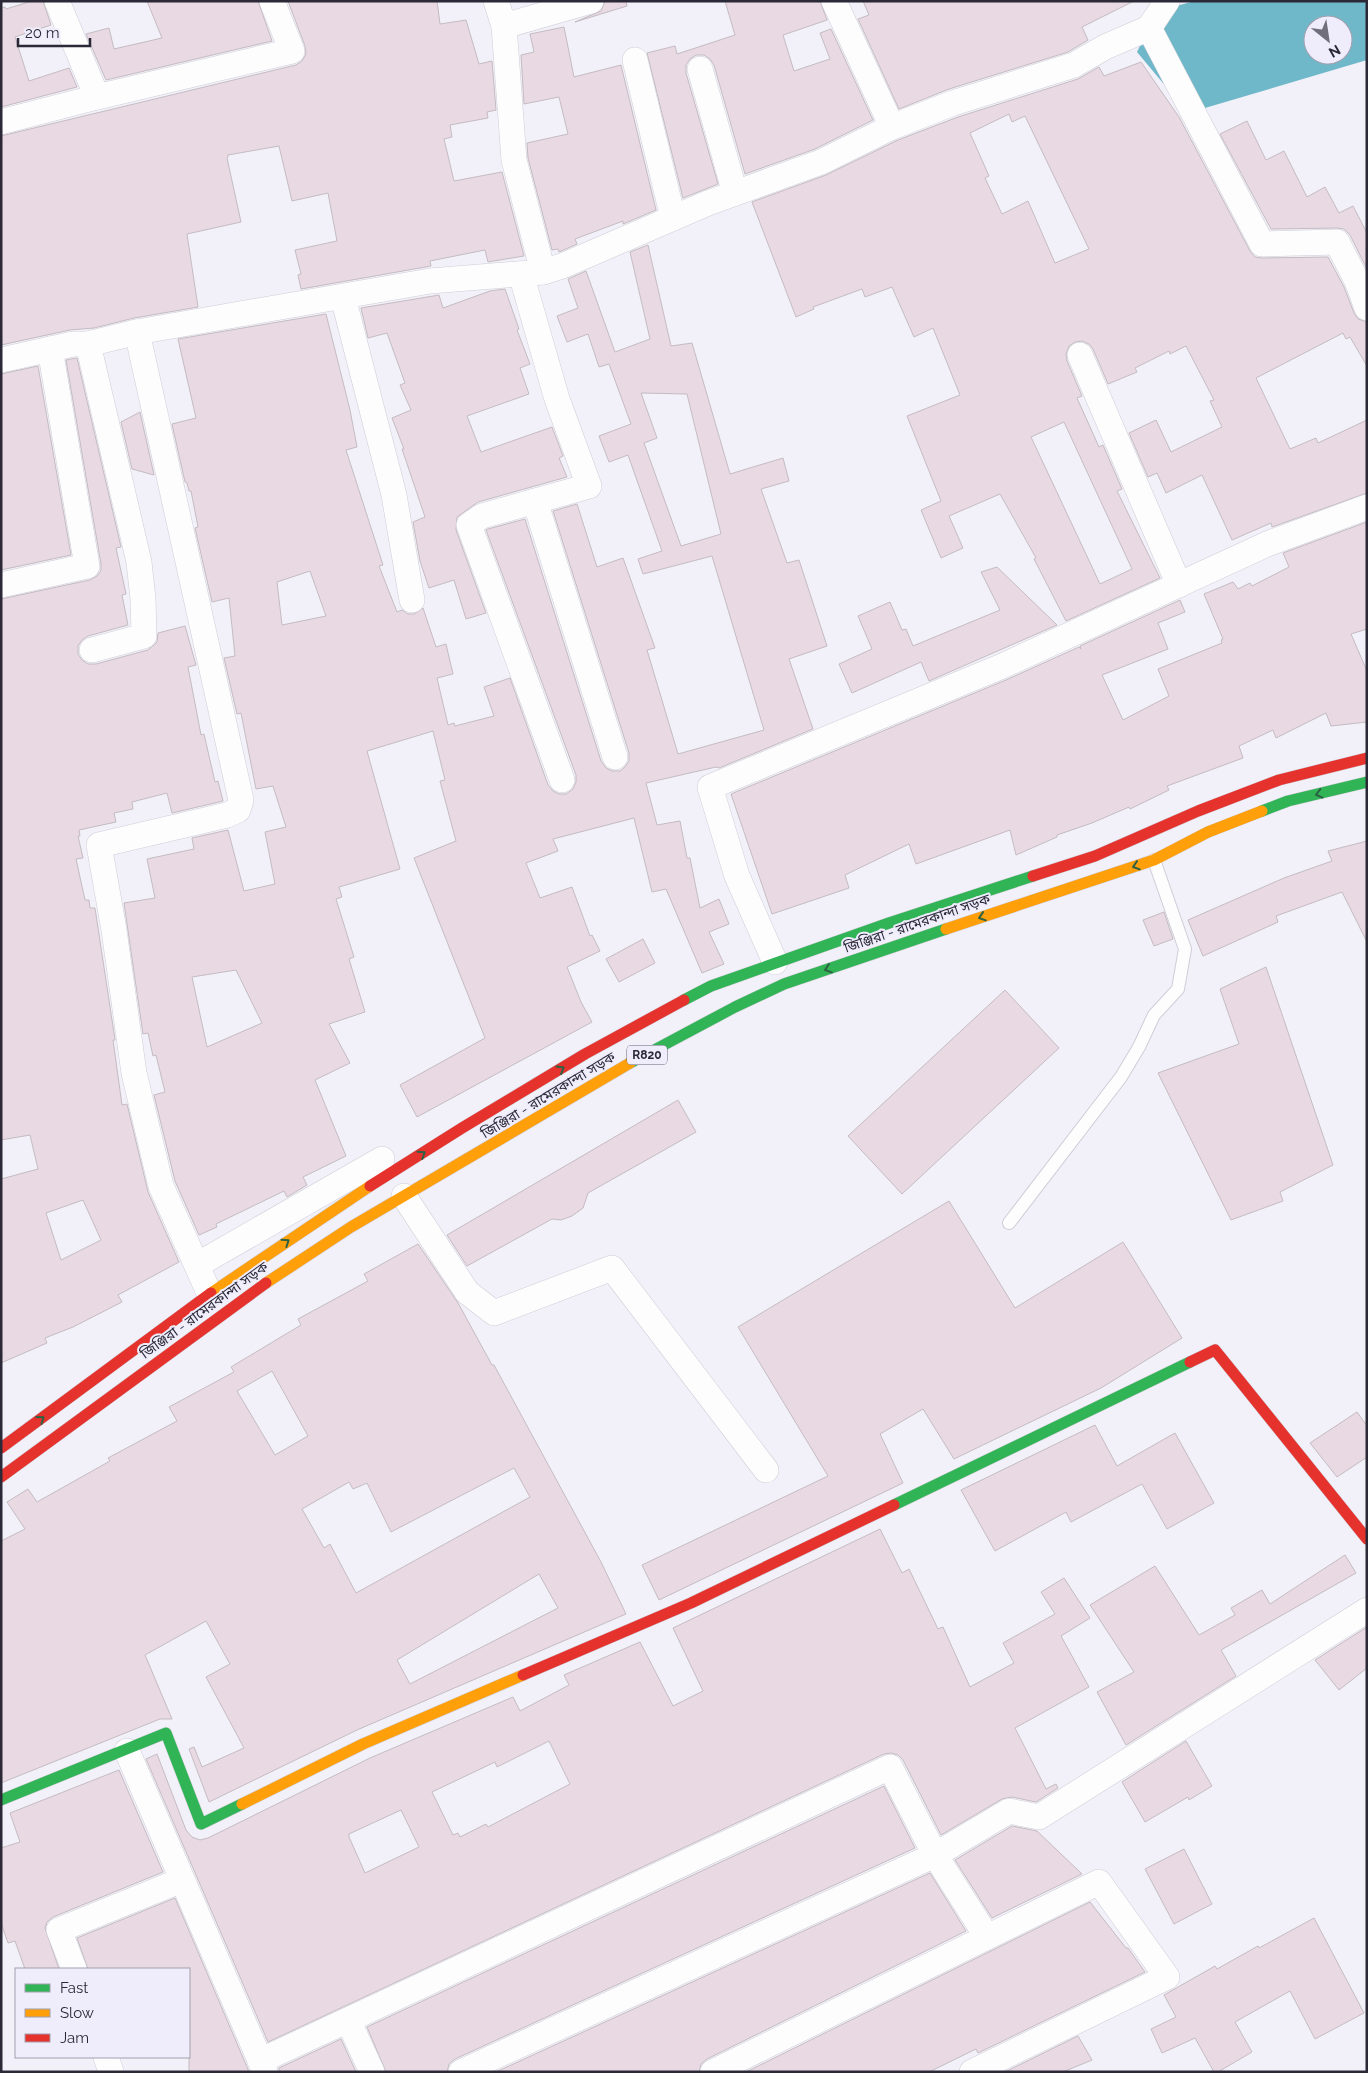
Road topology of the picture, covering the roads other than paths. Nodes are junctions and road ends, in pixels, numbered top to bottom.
1 (57, 1) edge
2 (272, 1) edge
3 (496, 1) edge
4 (591, 1) edge
5 (834, 1) edge
6 (1167, 1) edge
7 (504, 26) junction
8 (1148, 28) junction
9 (635, 60) dead end
10 (700, 69) dead end
11 (98, 96) junction
12 (1, 122) edge
13 (892, 127) junction
14 (735, 193) junction
15 (673, 218) junction
16 (532, 273) junction
17 (343, 297) junction
18 (1367, 308) edge
19 (137, 332) junction
20 (88, 344) junction
21 (50, 349) junction
22 (1080, 355) dead end
23 (1, 360) edge
24 (535, 501) junction
25 (1367, 507) edge
26 (1, 585) edge
27 (1179, 585) junction
28 (412, 600) dead end
29 (92, 650) dead end
30 (615, 757) dead end
31 (1367, 758) edge
32 (562, 780) dead end
33 (1367, 782) edge
34 (1154, 860) junction
35 (844, 939) junction
36 (850, 961) junction
37 (775, 962) junction
38 (382, 1159) dead end
39 (404, 1196) junction
40 (1009, 1223) dead end
41 (197, 1264) junction
42 (210, 1295) junction
43 (1, 1448) edge
44 (766, 1470) dead end
45 (1, 1477) edge
46 (1367, 1540) edge
47 (1367, 1610) edge
48 (127, 1752) junction
49 (1, 1800) edge
50 (935, 1855) junction
51 (182, 1880) junction
52 (987, 1937) junction
53 (74, 1968) edge
54 (348, 2020) junction
55 (106, 2058) edge
56 (263, 2066) edge
57 (111, 2072) edge
58 (372, 2072) edge
59 (461, 2072) edge
60 (713, 2072) edge
61 (972, 2072) edge

1 - 11 street
2 - 11 street
3 - 7 street
4 - 7 street
5 - 13 street
6 - 8 street
7 - 16 street
8 - 13 street
8 - 18 street
9 - 15 street
10 - 14 street
11 - 12 street
13 - 14 street
14 - 15 street
15 - 16 street
16 - 17 street
16 - 24 street
17 - 19 street
17 - 28 street
19 - 20 street
19 - 41 street
20 - 21 street
20 - 29 street
21 - 23 street
21 - 26 street
22 - 27 street
24 - 30 street
24 - 32 street
25 - 27 street
27 - 37 street
31 - 35 main road, জিঞ্জিরা - রামেরকান্দা সড়ক / R820
33 -> 34 main road, জিঞ্জিরা - রামেরকান্দা সড়ক / R820
34 -> 36 main road, জিঞ্জিরা - রামেরকান্দা সড়ক / R820
34 - 40 lane
35 - 36 main road
35 - 37 main road, জিঞ্জিরা - রামেরকান্দা সড়ক / R820
36 -> 39 main road, জিঞ্জিরা - রামেরকান্দা সড়ক / R820
42 -> 37 main road, জিঞ্জিরা - রামেরকান্দা সড়ক / R820
38 - 41 street
39 - 44 street
39 - 45 main road, জিঞ্জিরা - রামেরকান্দা সড়ক / R820
41 - 42 street
43 -> 42 main road, জিঞ্জিরা - রামেরকান্দা সড়ক / R820
46 - 48 main road
47 - 50 street
48 - 49 main road
48 - 51 street
50 - 52 street
50 - 54 street
50 - 59 street
51 - 53 street
51 - 56 street
52 - 60 street
52 - 61 street
54 - 56 street
54 - 58 street
55 - 57 street

